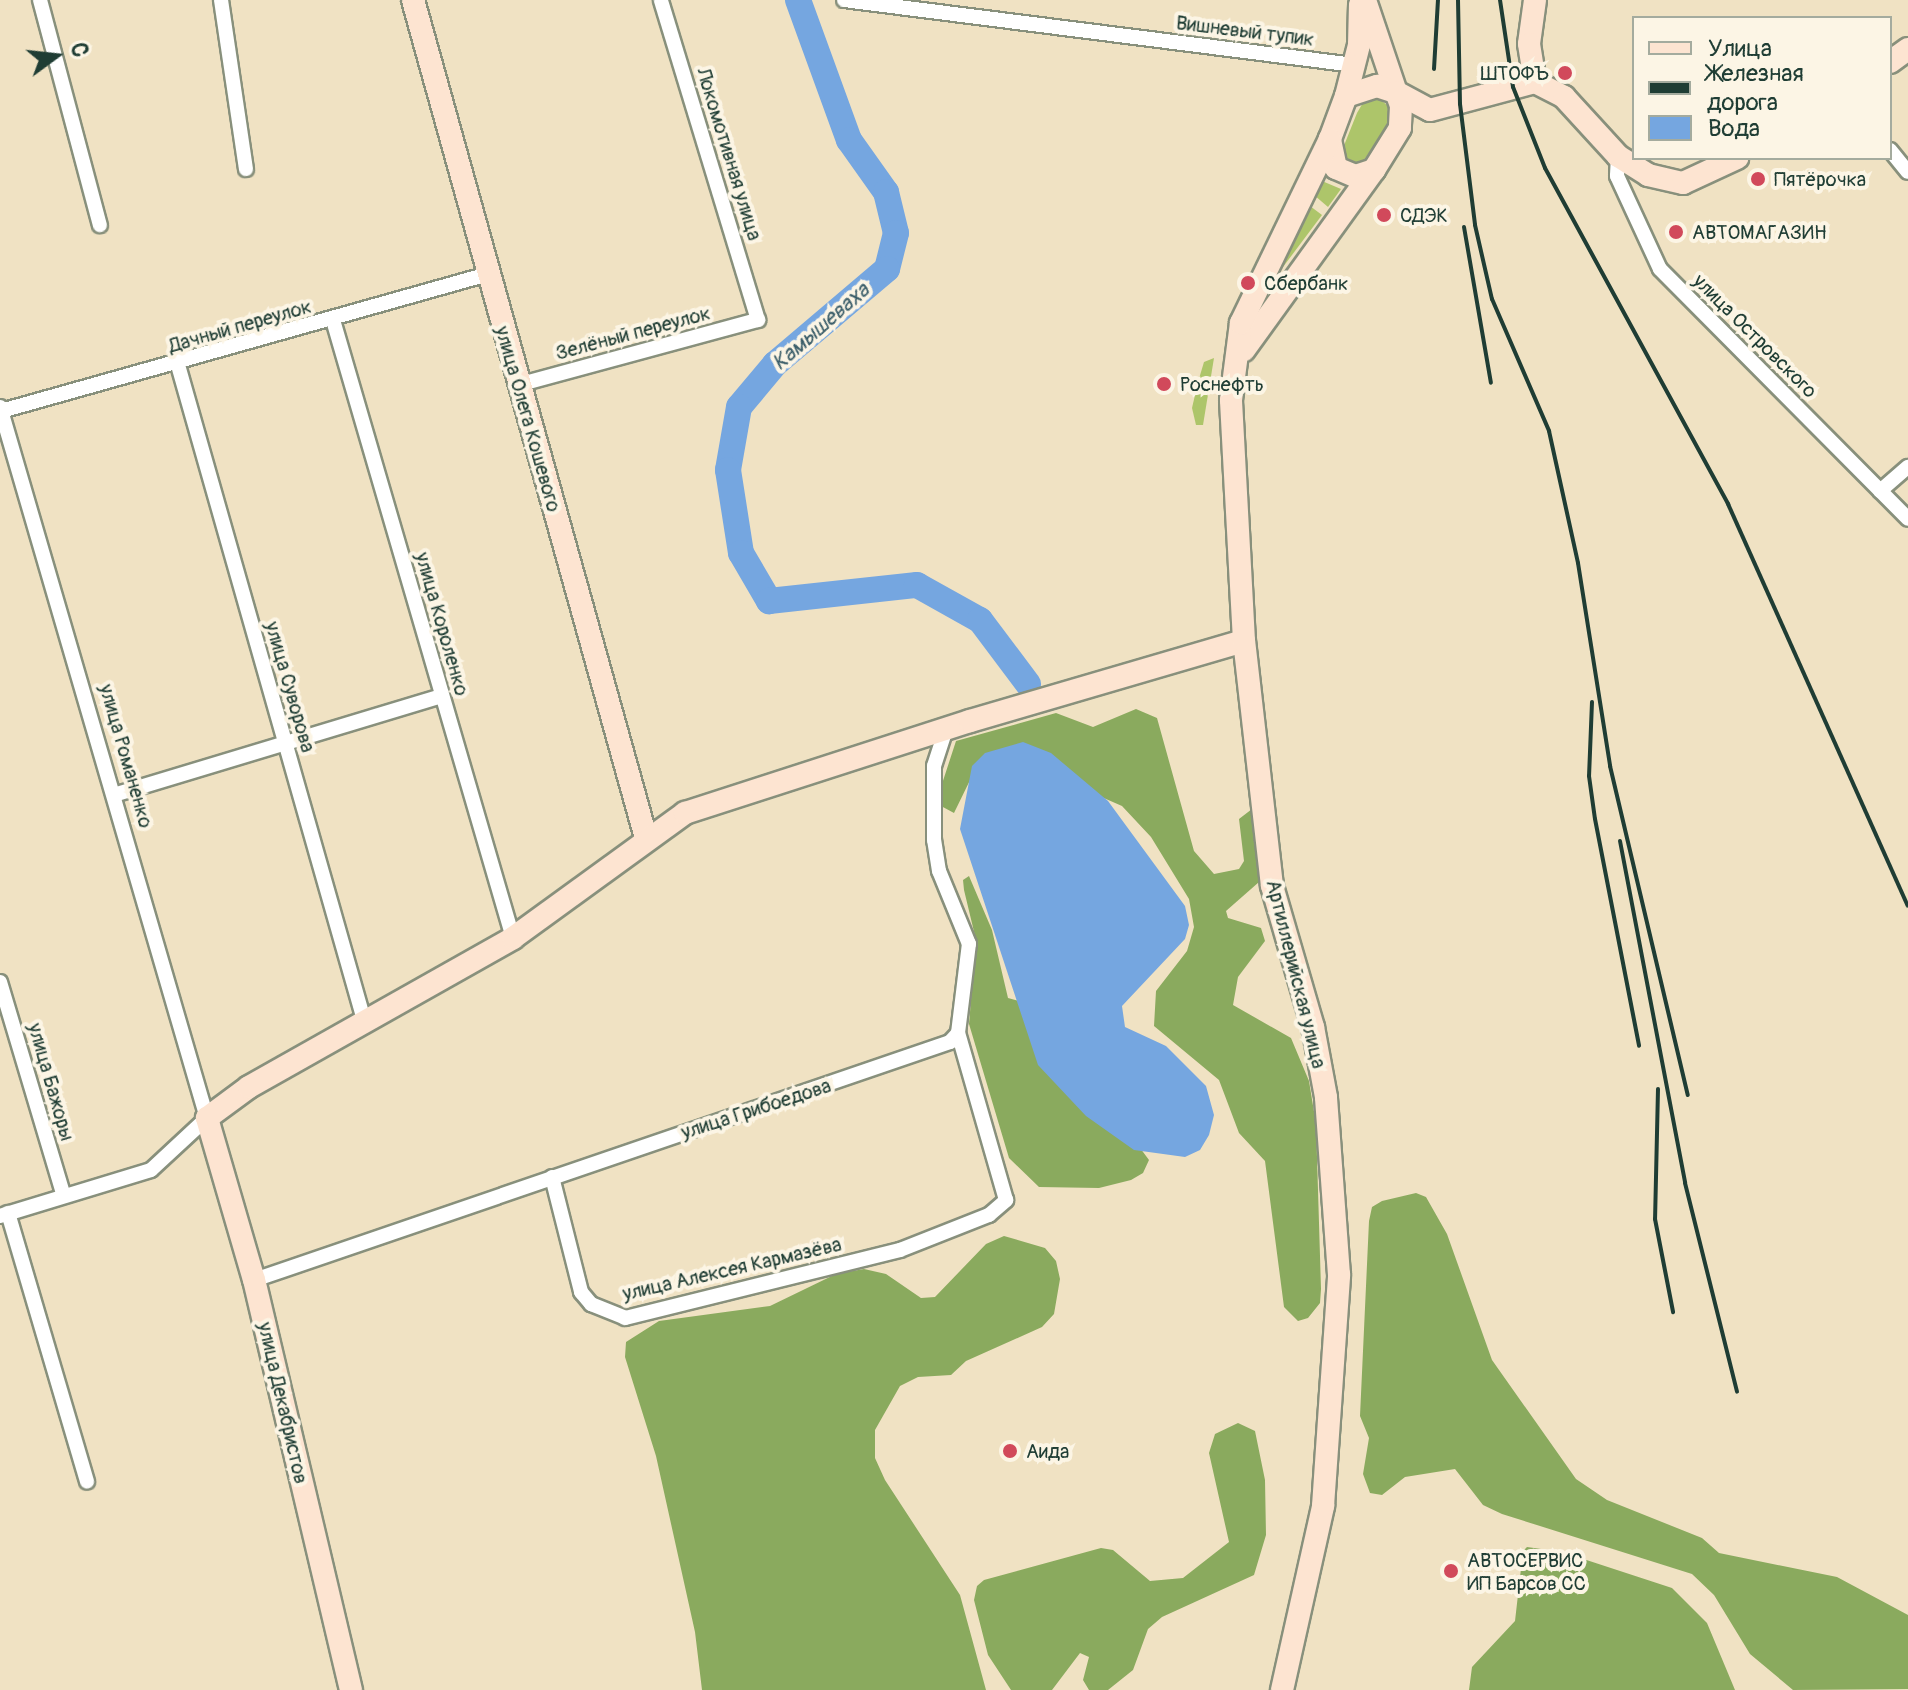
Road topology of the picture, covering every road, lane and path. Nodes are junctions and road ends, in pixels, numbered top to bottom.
1 (40, 0) edge
2 (221, 0) edge
3 (413, 0) edge
4 (661, 0) edge
5 (844, 0) edge
6 (1363, 0) edge
7 (1535, 0) edge
8 (1354, 65) junction
9 (1535, 82) junction
10 (1396, 92) junction
11 (1346, 96) junction
12 (1430, 110) junction
13 (1330, 139) junction
14 (1394, 144) junction
15 (1892, 152) edge
16 (1618, 156) junction
17 (1733, 160) edge
18 (246, 169) dead end
19 (1374, 170) junction
20 (1908, 172) edge
21 (100, 225) dead end
22 (488, 274) junction
23 (333, 320) junction
24 (758, 320) joint
25 (178, 365) junction
26 (1236, 365) junction
27 (518, 385) junction
28 (1, 409) edge
29 (1908, 467) edge
30 (1880, 491) junction
31 (1908, 519) edge
32 (1244, 641) junction
33 (442, 696) junction
34 (946, 729) junction
35 (286, 743) junction
36 (117, 794) junction
37 (646, 838) junction
38 (513, 938) junction
39 (0, 982) edge
40 (364, 1020) junction
41 (958, 1033) junction
42 (207, 1118) junction
43 (552, 1177) junction
44 (63, 1194) junction
45 (4, 1214) edge
46 (254, 1280) junction
47 (87, 1482) dead end
48 (1287, 1685) edge
49 (351, 1690) edge

1 - 21 street
2 - 18 street
3 - 22 main road, улица Олега Кошевого
4 - 24 street, Локомотивная улица
5 - 8 street, Вишневый тупик
6 - 8 main road, Артиллерийская улица
6 - 10 main road, Артиллерийская улица
7 - 9 main road
8 - 11 main road, Артиллерийская улица
9 - 12 main road
9 - 16 main road
10 - 11 main road
10 - 12 main road
10 - 14 main road, Артиллерийская улица
11 - 13 main road, Артиллерийская улица
12 - 14 main road, Артиллерийская улица
13 - 19 main road
13 - 26 main road, Артиллерийская улица
14 - 19 main road, Артиллерийская улица
15 - 20 street
16 - 17 main road
16 - 30 street, улица Островского
19 - 26 main road, Артиллерийская улица
22 - 23 street, Дачный переулок
22 - 27 main road, улица Олега Кошевого
23 - 25 street, Дачный переулок
23 - 33 street, улица Короленко
24 - 27 street, Зелёный переулок
25 - 28 street, Дачный переулок
25 - 35 street, улица Суворова
26 - 32 main road, Артиллерийская улица
27 - 37 main road, улица Олега Кошевого
28 - 36 street, улица Романенко
29 - 30 street
30 - 31 street, улица Островского
32 - 34 main road
32 - 48 main road, Артиллерийская улица
33 - 35 street
33 - 38 street, улица Короленко
34 - 37 main road
34 - 41 street
35 - 36 street
35 - 40 street, улица Суворова
36 - 42 street, улица Романенко
37 - 38 main road
38 - 40 main road
39 - 44 street, улица Бажоры
40 - 42 main road
41 - 43 street, улица Грибоедова
41 - 43 street, улица Алексея Кармазёва
42 - 44 street
42 - 46 main road, улица Декабристов
43 - 46 street, улица Грибоедова
44 - 45 street
45 - 47 street
46 - 49 main road, улица Декабристов

